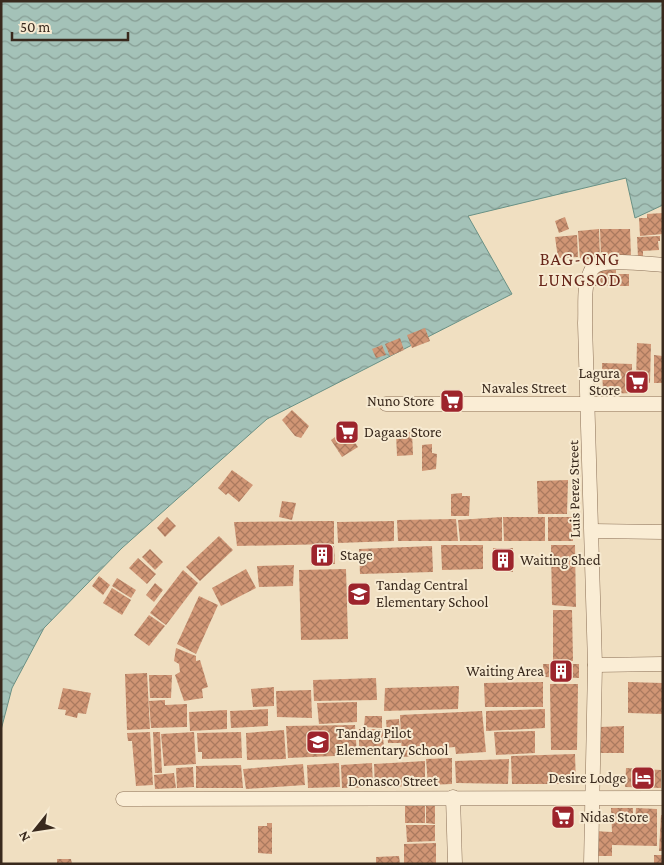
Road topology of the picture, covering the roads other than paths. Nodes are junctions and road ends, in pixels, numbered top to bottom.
1 (663, 265) edge
2 (386, 404) dead end
3 (589, 404) junction
4 (663, 404) edge
5 (592, 531) junction
6 (663, 532) edge
7 (663, 664) edge
8 (595, 665) junction
9 (453, 797) junction
10 (591, 797) junction
11 (663, 798) edge
12 (123, 799) dead end
13 (454, 864) edge
14 (591, 864) edge

1 - 3 street, Luis Perez Street
2 - 3 street, Navales Street
3 - 4 street, Navales Street
3 - 5 street, Luis Perez Street
5 - 6 street
5 - 8 street, Luis Perez Street
7 - 8 street
8 - 10 street, Luis Perez Street
9 - 10 street, Donasco Street
9 - 12 street, Donasco Street
9 - 13 street
10 - 11 street, Donasco Street
10 - 14 street, Luis Perez Street

